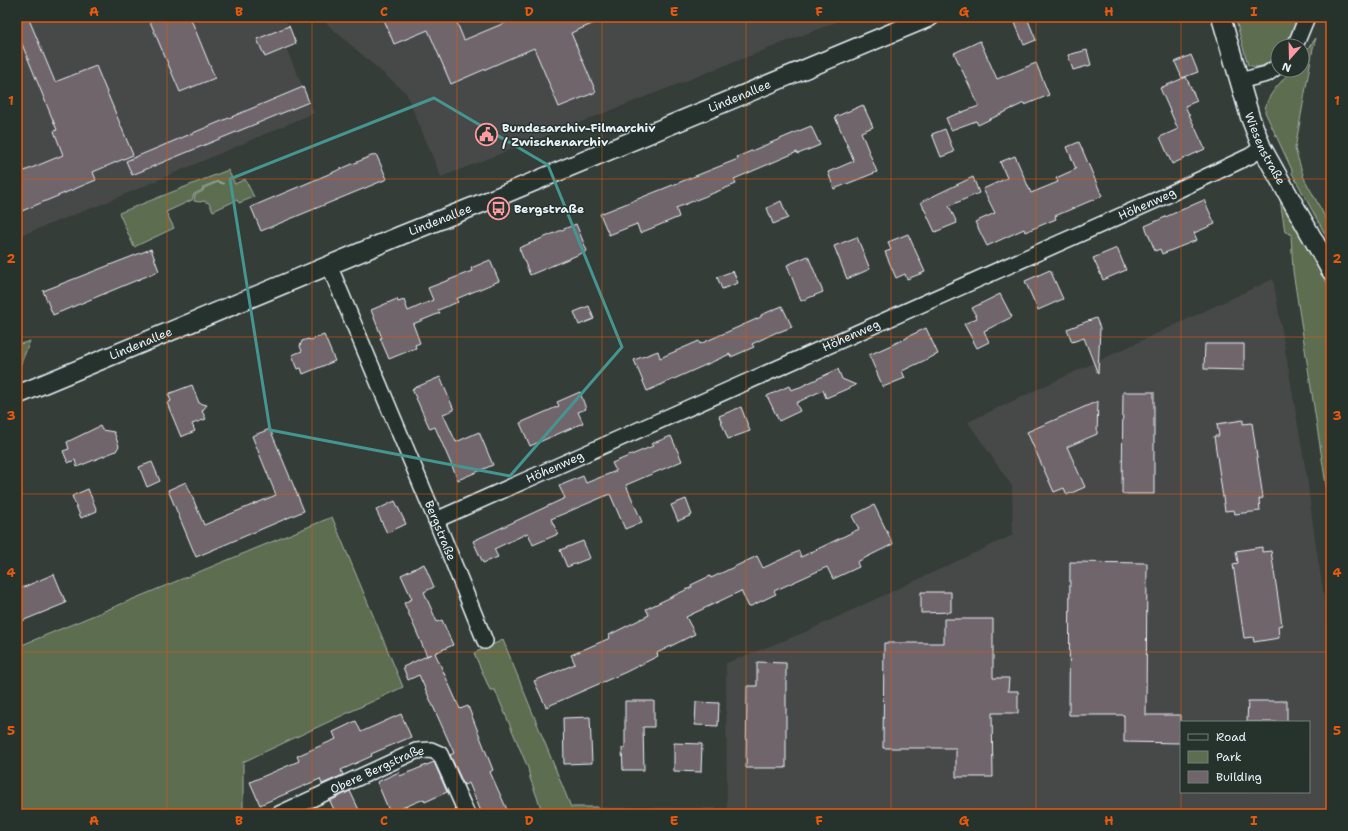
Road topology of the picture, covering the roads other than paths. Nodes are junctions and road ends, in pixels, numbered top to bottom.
1 (930, 17) edge
2 (1221, 17) edge
3 (1307, 17) edge
4 (1298, 38) edge
5 (1270, 72) edge
6 (1239, 81) junction
7 (1262, 148) junction
8 (329, 265) junction
9 (1331, 271) edge
10 (17, 396) edge
11 (436, 520) junction
12 (485, 641) dead end
13 (279, 814) edge
14 (466, 814) edge

1 - 8 street, Lindenallee
2 - 6 street, Wiesenstraße
3 - 4 street
5 - 6 street
6 - 7 street, Wiesenstraße
7 - 9 street, Wiesenstraße
7 - 11 street, Höhenweg
8 - 10 street, Lindenallee
8 - 11 street, Bergstraße
11 - 12 street, Bergstraße
13 - 14 street, Obere Bergstraße

